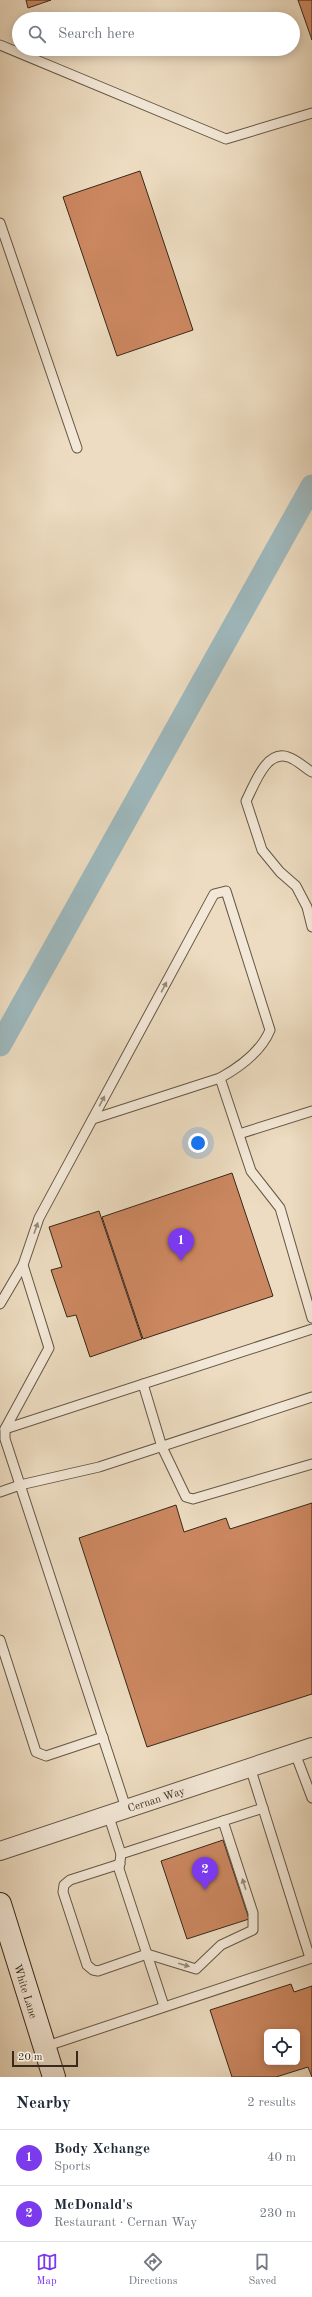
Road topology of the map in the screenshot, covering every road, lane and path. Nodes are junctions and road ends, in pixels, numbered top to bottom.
1 (0, 45) edge
2 (12, 50) edge
3 (26, 56) edge
4 (312, 113) edge
5 (0, 223) edge
6 (77, 448) dead end
7 (312, 772) edge
8 (312, 926) edge
9 (220, 1078) junction
10 (312, 1111) edge
11 (93, 1119) junction
12 (239, 1134) junction
13 (23, 1265) junction
14 (308, 1288) edge
15 (0, 1304) edge
16 (312, 1318) edge
17 (312, 1328) edge
18 (143, 1384) junction
19 (312, 1397) edge
20 (5, 1429) junction
21 (162, 1447) junction
22 (312, 1464) edge
23 (20, 1485) junction
24 (0, 1492) edge
25 (0, 1640) edge
26 (103, 1737) junction
27 (312, 1747) edge
28 (295, 1752) junction
29 (250, 1767) junction
30 (312, 1798) edge
31 (126, 1808) junction
32 (263, 1808) junction
33 (108, 1814) junction
34 (223, 1821) junction
35 (0, 1851) edge
36 (121, 1854) junction
37 (120, 1864) junction
38 (0, 1904) edge
39 (147, 1954) junction
40 (311, 1958) edge
41 (164, 2006) junction
42 (44, 2047) junction
43 (54, 2077) edge

1 - 2 lane
3 - 4 lane
5 - 6 lane
7 - 8 lane
9 - 11 lane
11 -> 9 lane
9 - 12 lane
10 - 12 lane
13 -> 11 lane
12 - 14 lane
13 - 15 lane
13 - 20 lane
14 - 16 lane
17 - 18 lane
18 - 20 lane
18 - 21 lane
19 - 21 lane
20 - 23 lane
21 - 22 lane
21 - 23 lane
23 - 24 lane
23 - 26 lane
25 - 26 lane
26 - 31 lane
27 - 28 street, Cernan Way
28 - 29 street, Cernan Way
28 - 30 lane
29 - 31 street, Cernan Way
29 - 32 lane
31 - 33 street, Cernan Way
32 - 34 lane
32 - 40 lane
33 - 35 street, Cernan Way
33 - 36 lane
34 - 36 lane
39 -> 34 lane
36 - 37 lane
37 - 39 lane
37 - 39 lane
38 - 42 main road, White Lane
39 - 41 lane
40 - 41 lane
41 - 42 lane
42 - 43 main road, White Lane

